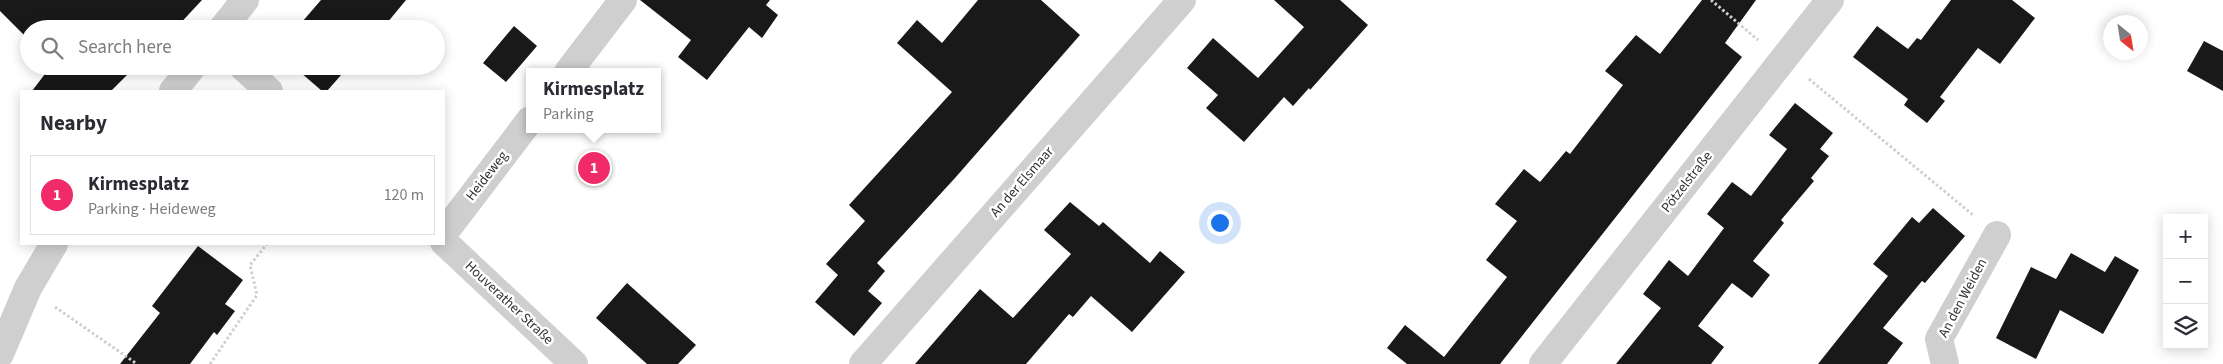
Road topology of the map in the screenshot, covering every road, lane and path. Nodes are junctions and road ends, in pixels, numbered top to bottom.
1 (245, 0) edge
2 (623, 0) edge
3 (1182, 0) edge
4 (1711, 0) edge
5 (1830, 0) edge
6 (229, 20) edge
7 (1783, 61) junction
8 (571, 68) edge
9 (186, 75) edge
10 (252, 75) edge
11 (174, 90) edge
12 (268, 90) edge
13 (526, 125) edge
14 (445, 231) edge
15 (1997, 234) joint
16 (445, 243) edge
17 (53, 245) edge
18 (265, 245) edge
19 (28, 288) junction
20 (0, 354) edge
21 (137, 364) edge
22 (210, 364) edge
23 (574, 364) edge
24 (862, 364) edge
25 (1543, 364) edge
26 (1945, 364) edge

1 - 6 street
2 - 8 street
3 - 24 street, An der Elsmaar
4 - 7 path
5 - 7 street, Pötzelstraße
7 - 15 path
7 - 25 street, Pötzelstraße
9 - 11 street
10 - 12 street
13 - 14 street, Heideweg
15 - 26 street, An den Weiden
16 - 23 street, Houverather Straße
17 - 19 street
18 - 22 path
19 - 20 street
19 - 21 path

